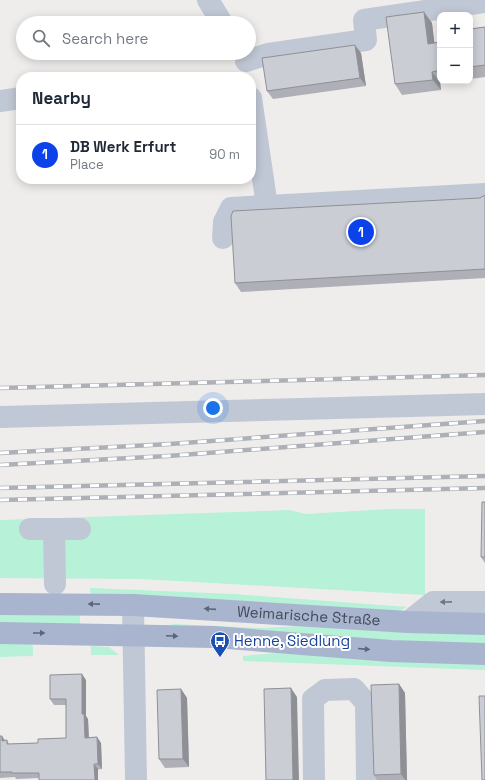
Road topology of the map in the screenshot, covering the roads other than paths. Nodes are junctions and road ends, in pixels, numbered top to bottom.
1 (208, 0) edge
2 (485, 2) edge
3 (218, 16) edge
4 (256, 59) edge
5 (254, 60) edge
6 (245, 64) edge
7 (16, 99) edge
8 (0, 101) edge
9 (256, 132) edge
10 (485, 194) edge
11 (267, 206) junction
12 (224, 238) dead end
13 (485, 404) edge
14 (0, 417) edge
15 (30, 529) dead end
16 (54, 529) junction
17 (80, 529) dead end
18 (56, 584) dead end
19 (485, 602) edge
20 (0, 604) edge
21 (133, 605) junction
22 (408, 622) junction
23 (485, 624) edge
24 (0, 633) edge
25 (133, 634) junction
26 (485, 654) edge
27 (136, 780) edge
28 (314, 780) edge
29 (367, 780) edge

1 - 3 street
2 - 4 street
5 - 6 street
7 - 8 street
9 - 11 street
10 - 11 street
11 - 12 street
13 - 14 street
15 - 16 street
16 - 17 street
16 - 18 street
19 -> 22 street
21 -> 20 main road, Weimarische Straße
22 -> 21 main road, Weimarische Straße
21 - 25 street
22 - 23 main road, Weimarische Straße
24 -> 25 main road, Weimarische Straße
25 -> 26 main road, Weimarische Straße
25 - 27 street
28 - 29 street

